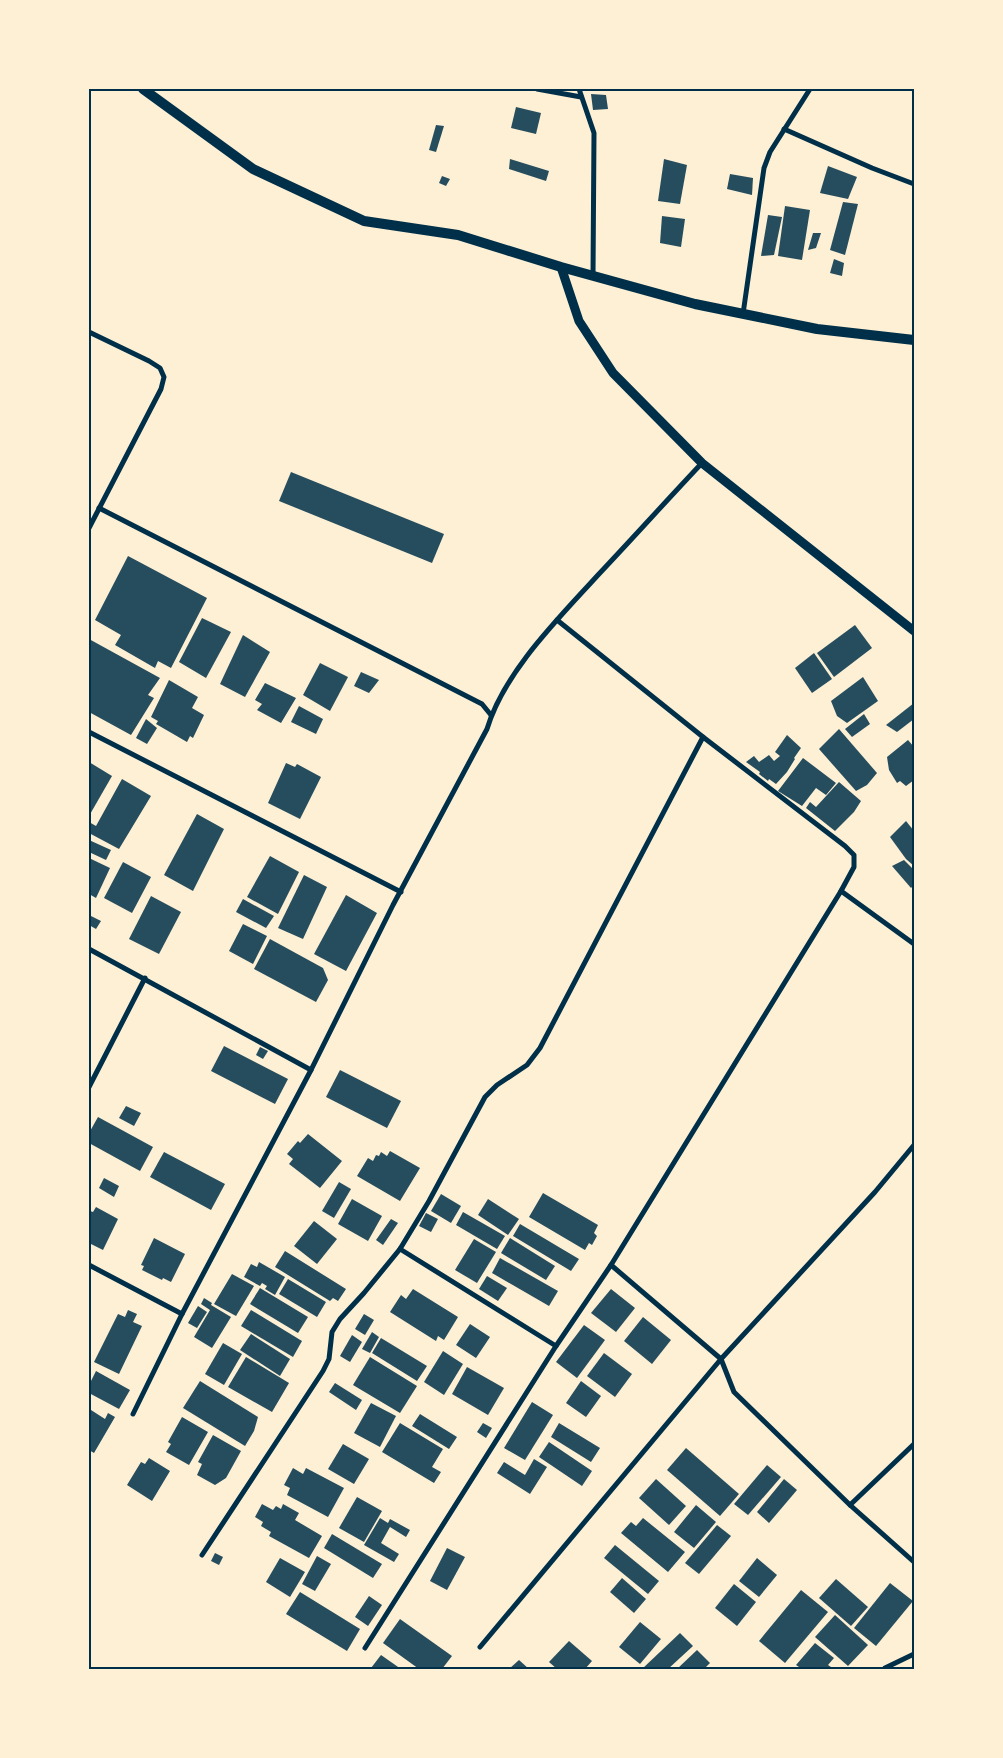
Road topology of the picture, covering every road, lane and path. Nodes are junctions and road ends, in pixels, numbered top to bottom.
1 (143, 89) edge
2 (538, 89) edge
3 (579, 89) edge
4 (810, 89) edge
5 (581, 97) junction
6 (784, 129) junction
7 (914, 184) edge
8 (561, 267) junction
9 (594, 277) junction
10 (743, 314) junction
11 (89, 332) edge
12 (914, 340) edge
13 (702, 463) junction
14 (99, 508) junction
15 (89, 528) edge
16 (557, 620) junction
17 (914, 631) edge
18 (491, 715) junction
19 (89, 732) edge
20 (703, 737) junction
21 (841, 891) junction
22 (401, 892) junction
23 (914, 944) edge
24 (89, 949) edge
25 (145, 978) junction
26 (311, 1070) junction
27 (89, 1087) edge
28 (914, 1146) edge
29 (400, 1249) junction
30 (89, 1265) edge
31 (611, 1265) junction
32 (182, 1314) junction
33 (556, 1346) junction
34 (721, 1359) junction
35 (133, 1414) dead end
36 (914, 1444) edge
37 (850, 1505) junction
38 (202, 1555) dead end
39 (914, 1562) edge
40 (480, 1647) dead end
41 (365, 1648) dead end
42 (914, 1654) edge
43 (885, 1668) edge

1 - 8 main road
2 - 5 street
3 - 5 street
4 - 6 street
5 - 9 street
6 - 7 street
6 - 10 street
8 - 9 main road
8 - 13 street
9 - 10 main road
10 - 12 main road
11 - 14 street
13 - 16 street
13 - 17 street
14 - 15 street
14 - 18 street
16 - 18 street
16 - 20 street
18 - 22 street
19 - 22 street
20 - 21 street
20 - 29 street
21 - 23 street
21 - 31 street
22 - 26 street
24 - 25 street
25 - 26 street
25 - 27 street
26 - 32 street
28 - 34 street
29 - 33 street
29 - 38 street
30 - 32 street
31 - 33 street
31 - 34 street
32 - 35 street
33 - 41 street
34 - 37 street
34 - 40 street
36 - 37 street
37 - 39 street
42 - 43 street

